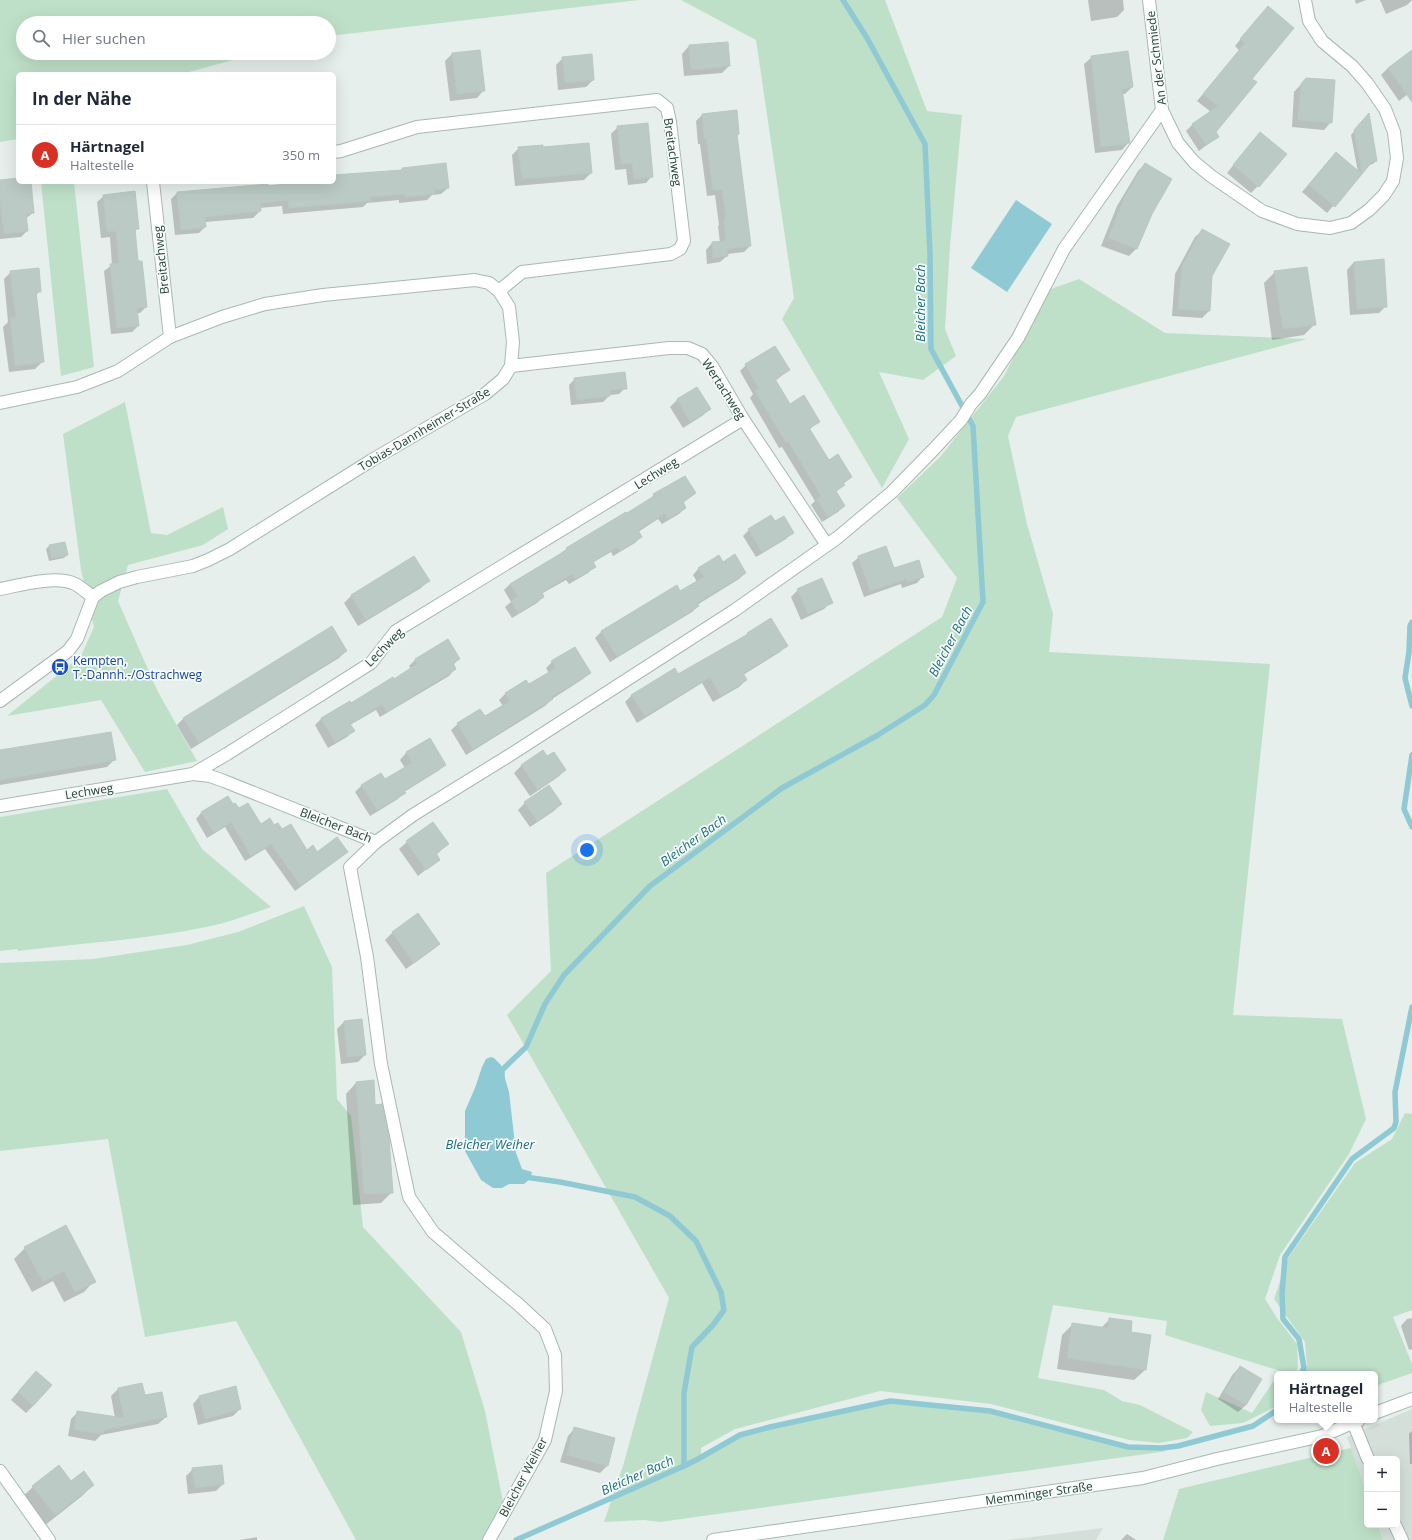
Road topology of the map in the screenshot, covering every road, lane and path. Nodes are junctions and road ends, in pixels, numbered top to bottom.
1 (1149, 0) edge
2 (1305, 0) edge
3 (1162, 110) junction
4 (336, 151) edge
5 (154, 184) edge
6 (499, 291) junction
7 (170, 337) junction
8 (511, 366) junction
9 (0, 403) edge
10 (743, 419) junction
11 (827, 545) junction
12 (0, 589) edge
13 (93, 597) junction
14 (0, 701) edge
15 (193, 774) junction
16 (0, 806) edge
17 (376, 842) junction
18 (1412, 1399) edge
19 (1378, 1412) edge
20 (1351, 1423) edge
21 (1357, 1423) edge
22 (1367, 1456) edge
23 (0, 1471) edge
24 (1396, 1528) edge
25 (48, 1540) edge
26 (489, 1540) edge
27 (713, 1540) edge
28 (1402, 1540) edge

1 - 3 street, An der Schmiede
2 - 3 street, An der Schmiede
3 - 11 street, Bleicher Bach
4 - 6 street, Breitachweg
5 - 7 street, Breitachweg
6 - 7 street
6 - 8 street, Tobias-Dannheimer-Straße
7 - 9 street
8 - 10 street, Wertachweg
8 - 13 street, Tobias-Dannheimer-Straße
10 - 11 street, Wertachweg
10 - 15 street, Lechweg
11 - 17 street, Bleicher Bach
12 - 13 street
13 - 14 street
15 - 16 street, Lechweg
15 - 17 street, Bleicher Bach
17 - 26 street, Bleicher Weiher
18 - 19 street
20 - 27 street, Memminger Straße
21 - 22 street
23 - 25 street
24 - 28 street

